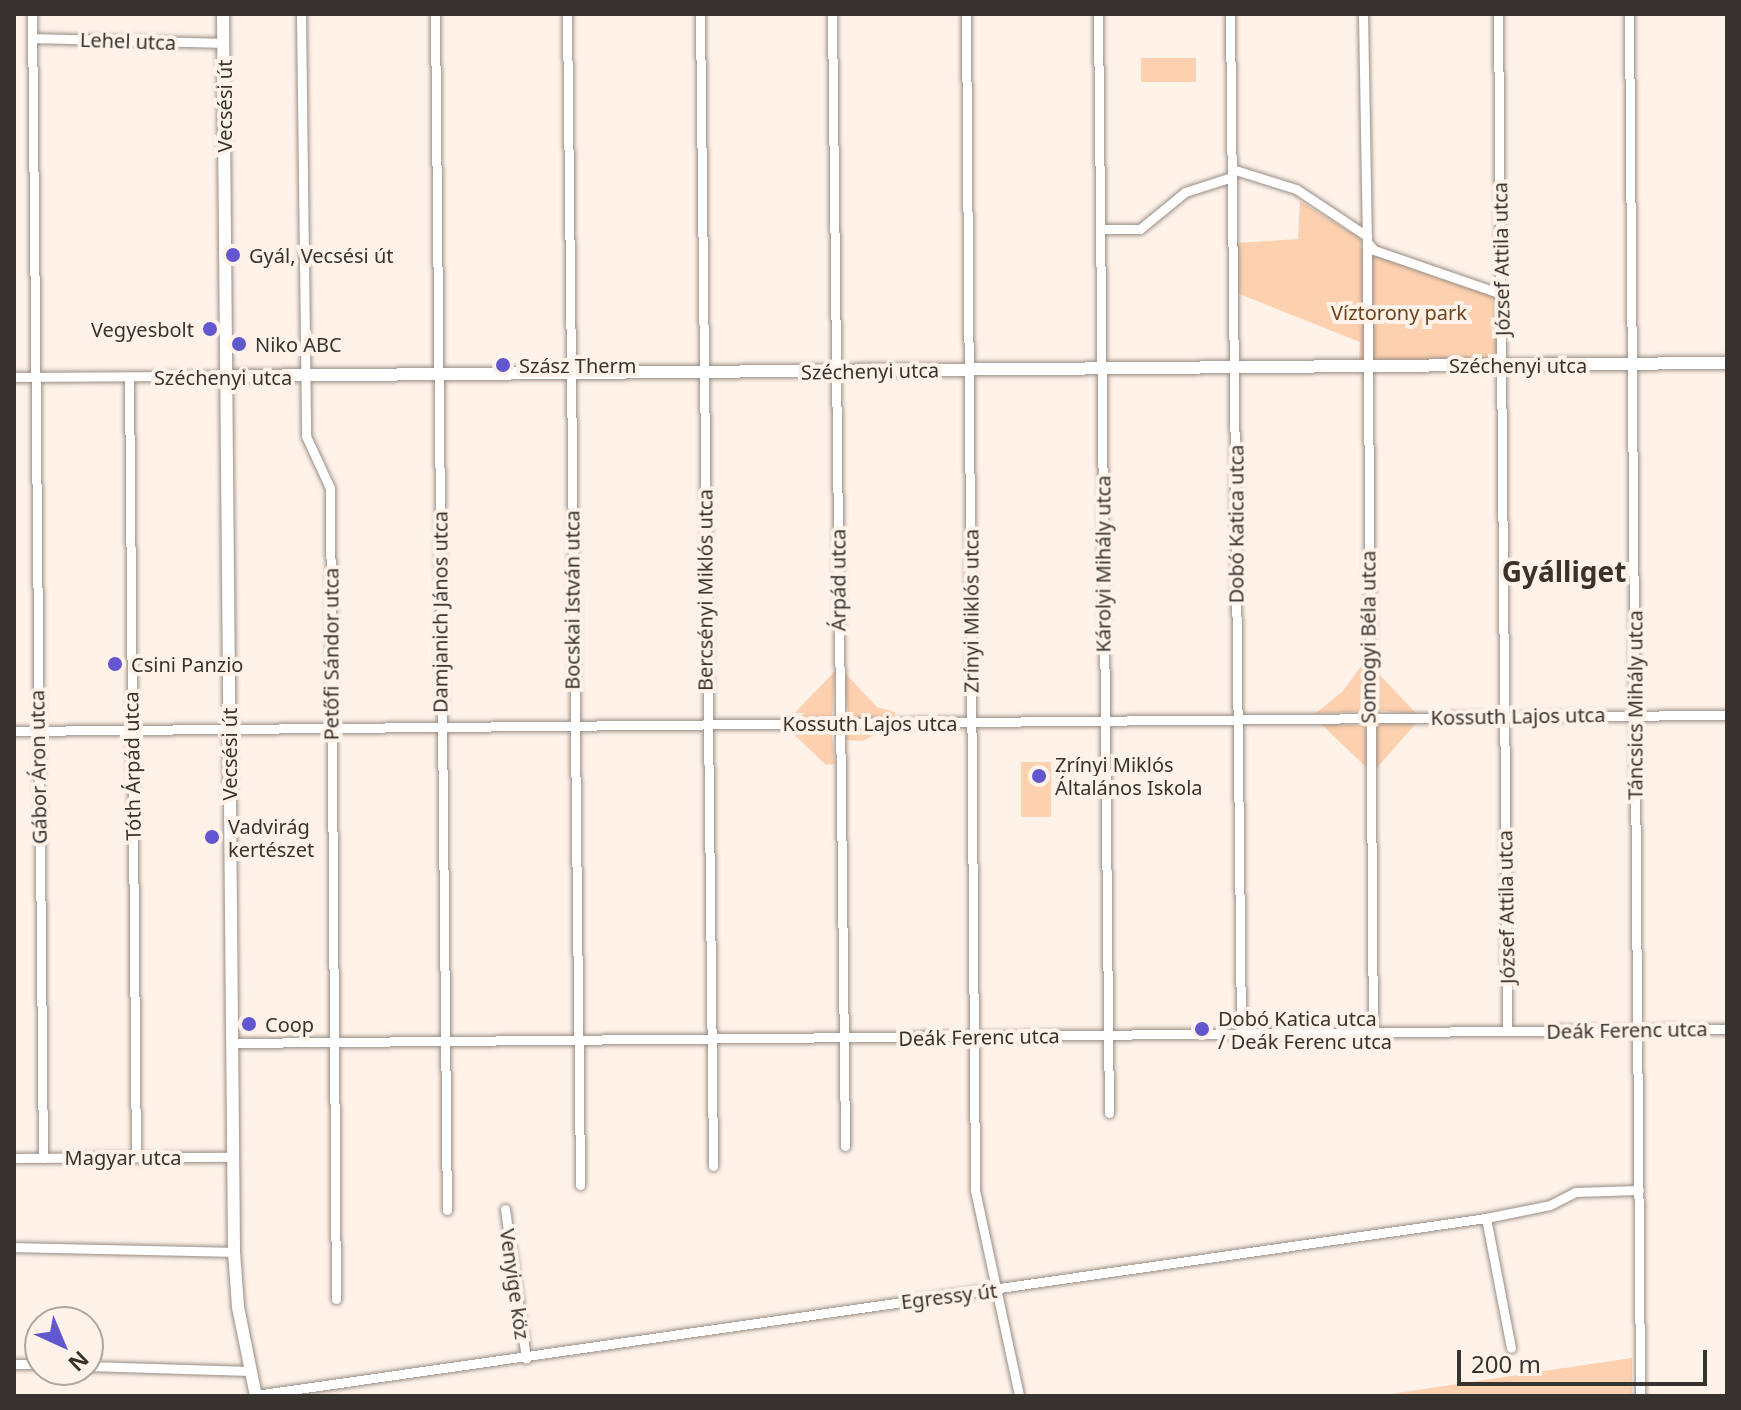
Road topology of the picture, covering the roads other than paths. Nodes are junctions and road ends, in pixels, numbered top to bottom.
1 (32, 14) edge
2 (223, 14) edge
3 (301, 14) edge
4 (435, 14) edge
5 (567, 14) edge
6 (700, 14) edge
7 (832, 14) edge
8 (966, 14) edge
9 (1098, 14) edge
10 (1230, 14) edge
11 (1363, 14) edge
12 (1498, 14) edge
13 (1629, 14) edge
14 (33, 38) junction
15 (223, 43) junction
16 (1232, 173) junction
17 (1101, 229) junction
18 (1367, 241) junction
19 (1502, 294) junction
20 (1727, 363) edge
21 (1632, 364) junction
22 (1502, 365) junction
23 (1235, 366) junction
24 (1366, 366) junction
25 (1102, 367) junction
26 (969, 370) junction
27 (836, 371) junction
28 (703, 373) junction
29 (571, 375) junction
30 (226, 376) junction
31 (438, 376) junction
32 (14, 377) edge
33 (35, 377) junction
34 (129, 377) junction
35 (304, 377) junction
36 (1635, 715) junction
37 (1727, 715) edge
38 (1504, 717) junction
39 (1369, 719) junction
40 (1237, 720) junction
41 (1104, 721) junction
42 (839, 723) junction
43 (971, 723) junction
44 (706, 725) junction
45 (572, 726) junction
46 (440, 729) junction
47 (131, 730) junction
48 (331, 730) junction
49 (14, 731) edge
50 (37, 731) junction
51 (229, 731) junction
52 (1727, 1029) edge
53 (1507, 1031) junction
54 (1638, 1031) junction
55 (1373, 1033) junction
56 (1241, 1034) junction
57 (1107, 1035) junction
58 (975, 1037) junction
59 (842, 1038) junction
60 (709, 1039) junction
61 (576, 1041) junction
62 (444, 1042) junction
63 (231, 1043) junction
64 (333, 1043) junction
65 (1109, 1113) dead end
66 (845, 1146) dead end
67 (136, 1156) junction
68 (232, 1157) junction
69 (14, 1158) edge
70 (43, 1158) junction
71 (713, 1166) dead end
72 (580, 1185) dead end
73 (1639, 1190) junction
74 (505, 1209) dead end
75 (447, 1210) dead end
76 (1486, 1218) junction
77 (14, 1247) edge
78 (234, 1252) junction
79 (996, 1290) junction
80 (336, 1299) dead end
81 (1511, 1348) dead end
82 (526, 1359) junction
83 (104, 1366) edge
84 (250, 1371) junction
85 (357, 1384) junction
86 (256, 1396) edge
87 (359, 1396) edge
88 (1019, 1396) edge
89 (1640, 1396) edge

1 - 14 street, Gábor Áron utca
2 - 15 street, Vecsési út
3 - 35 street, Petőfi Sándor utca
4 - 31 street, Damjanich János utca
5 - 29 street, Bocskai István utca
6 - 28 street, Bercsényi Miklós utca
7 - 27 street, Árpád utca
8 - 26 street, Zrínyi Miklós utca
9 - 17 street, Károlyi Mihály utca
10 - 16 street, Dobó Katica utca
11 - 18 street, Somogyi Béla utca
12 - 19 street, József Attila utca
13 - 21 street, Táncsics Mihály utca
14 - 15 street, Lehel utca
14 - 33 street, Gábor Áron utca
15 - 30 street, Vecsési út
16 - 17 street
16 - 18 street
16 - 23 street, Dobó Katica utca
17 - 25 street, Károlyi Mihály utca
18 - 19 street
18 - 24 street, Somogyi Béla utca
19 - 22 street, József Attila utca
20 - 21 street, Széchenyi utca
21 - 22 street, Széchenyi utca
21 - 36 street, Táncsics Mihály utca
22 - 24 street, Széchenyi utca
22 - 38 street, József Attila utca
23 - 24 street, Széchenyi utca
23 - 25 street, Széchenyi utca
23 - 40 street, Dobó Katica utca
24 - 39 street, Somogyi Béla utca
25 - 26 street, Széchenyi utca
25 - 41 street, Károlyi Mihály utca
26 - 27 street, Széchenyi utca
26 - 43 street, Zrínyi Miklós utca
27 - 28 street, Széchenyi utca
27 - 42 street, Árpád utca
28 - 29 street, Széchenyi utca
28 - 44 street, Bercsényi Miklós utca
29 - 31 street, Széchenyi utca
29 - 45 street, Bocskai István utca
30 - 34 street, Széchenyi utca
30 - 35 street, Széchenyi utca
30 - 51 street, Vecsési út
31 - 35 street, Széchenyi utca
31 - 46 street, Damjanich János utca
32 - 33 street, Széchenyi utca
33 - 34 street, Széchenyi utca
33 - 50 street, Gábor Áron utca
34 - 47 street, Tóth Árpád utca
35 - 48 street, Petőfi Sándor utca
36 - 37 street, Kossuth Lajos utca
36 - 38 street, Kossuth Lajos utca
36 - 54 street, Táncsics Mihály utca
38 - 39 street, Kossuth Lajos utca
38 - 53 street, József Attila utca
39 - 40 street, Kossuth Lajos utca
39 - 55 street, Somogyi Béla utca
40 - 41 street, Kossuth Lajos utca
40 - 56 street, Dobó Katica utca
41 - 43 street, Kossuth Lajos utca
41 - 57 street, Károlyi Mihály utca
42 - 43 street, Kossuth Lajos utca
42 - 44 street, Kossuth Lajos utca
42 - 59 street, Árpád utca
43 - 58 street, Zrínyi Miklós utca
44 - 45 street, Kossuth Lajos utca
44 - 60 street, Bercsényi Miklós utca
45 - 46 street, Kossuth Lajos utca
45 - 61 street, Bocskai István utca
46 - 48 street, Kossuth Lajos utca
46 - 62 street, Damjanich János utca
47 - 50 street, Kossuth Lajos utca
47 - 51 street, Kossuth Lajos utca
47 - 67 street, Tóth Árpád utca
48 - 51 street, Kossuth Lajos utca
48 - 64 street, Petőfi Sándor utca
49 - 50 street, Kossuth Lajos utca
50 - 70 street, Gábor Áron utca
51 - 63 street, Vecsési út
52 - 54 street, Deák Ferenc utca
53 - 54 street, Deák Ferenc utca
53 - 55 street, Deák Ferenc utca
54 - 73 street, Táncsics Mihály utca
55 - 56 street, Deák Ferenc utca
56 - 57 street, Deák Ferenc utca
57 - 58 street, Deák Ferenc utca
57 - 65 street, Károlyi Mihály utca
58 - 59 street, Deák Ferenc utca
58 - 79 street, Zrínyi Miklós utca
59 - 60 street, Deák Ferenc utca
59 - 66 street, Árpád utca
60 - 61 street, Deák Ferenc utca
60 - 71 street, Bercsényi Miklós utca
61 - 62 street, Deák Ferenc utca
61 - 72 street, Bocskai István utca
62 - 64 street, Deák Ferenc utca
62 - 75 street, Damjanich János utca
63 - 64 street, Deák Ferenc utca
63 - 68 street, Vecsési út
64 - 80 street, Petőfi Sándor utca
67 - 68 street, Magyar utca
67 - 70 street, Magyar utca
68 - 78 street, Vecsési út
69 - 70 street, Magyar utca
73 - 76 street, Egressy út
73 - 89 street, Táncsics Mihály utca
74 - 82 street, Venyige köz
76 - 79 street, Egressy út
76 - 81 street
77 - 78 street
78 - 84 street, Vecsési út
79 - 82 street, Egressy út
79 - 88 street, Zrínyi Miklós utca
82 - 85 street, Egressy út
83 - 84 street
84 - 86 street, Vecsési út
85 - 86 street, Egressy út
85 - 87 street

